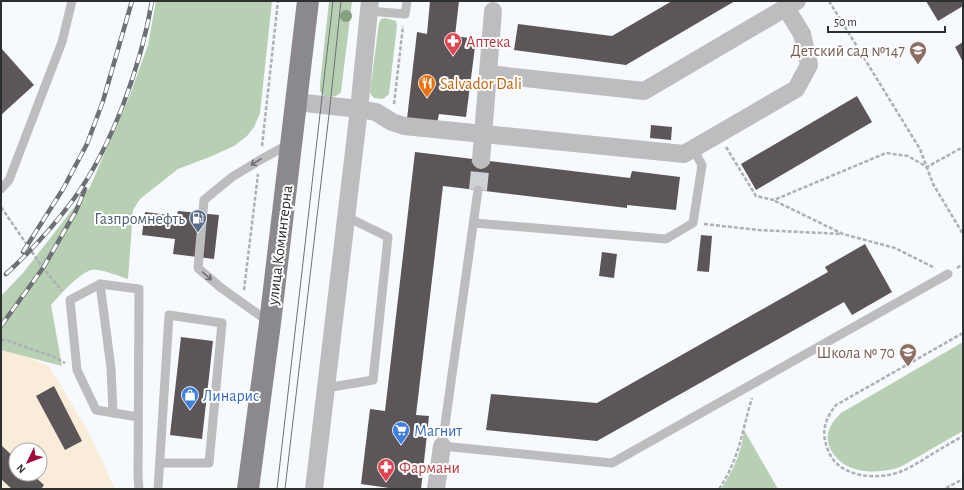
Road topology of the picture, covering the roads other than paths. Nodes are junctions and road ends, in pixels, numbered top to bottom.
1 (72, 1) edge
2 (308, 1) edge
3 (407, 1) edge
4 (791, 4) edge
5 (370, 6) edge
6 (493, 11) dead end
7 (488, 74) junction
8 (296, 102) junction
9 (359, 109) junction
10 (483, 134) junction
11 (290, 144) junction
12 (693, 149) junction
13 (481, 160) tunnel mouth
14 (1, 189) edge
15 (478, 190) tunnel mouth
16 (346, 216) junction
17 (474, 223) junction
18 (948, 274) road end
19 (100, 284) junction
20 (270, 323) junction
21 (326, 388) junction
22 (113, 413) junction
23 (138, 417) junction
24 (442, 446) junction
25 (160, 463) junction
26 (139, 489) edge
27 (158, 489) edge
28 (248, 489) edge
29 (314, 489) edge
30 (436, 489) edge

1 - 14 lane
2 - 8 main road, улица Коминтерна
3 - 5 lane
4 - 7 street
4 - 12 street
5 - 9 street
6 - 7 street
7 - 10 street
8 - 9 street
8 - 11 main road, улица Коминтерна
9 - 10 street
9 - 16 street
10 - 12 street
10 - 13 street
11 - 20 main road, улица Коминтерна
11 -> 20 lane
12 - 17 lane
15 - 17 lane
16 - 21 street
16 - 21 lane
17 - 24 lane
18 - 24 lane
19 - 22 lane
19 - 22 lane
19 - 23 lane
20 - 28 main road, улица Коминтерна
21 - 29 street
22 - 23 lane
23 - 26 lane
24 - 30 street
25 - 25 lane
25 - 27 lane

